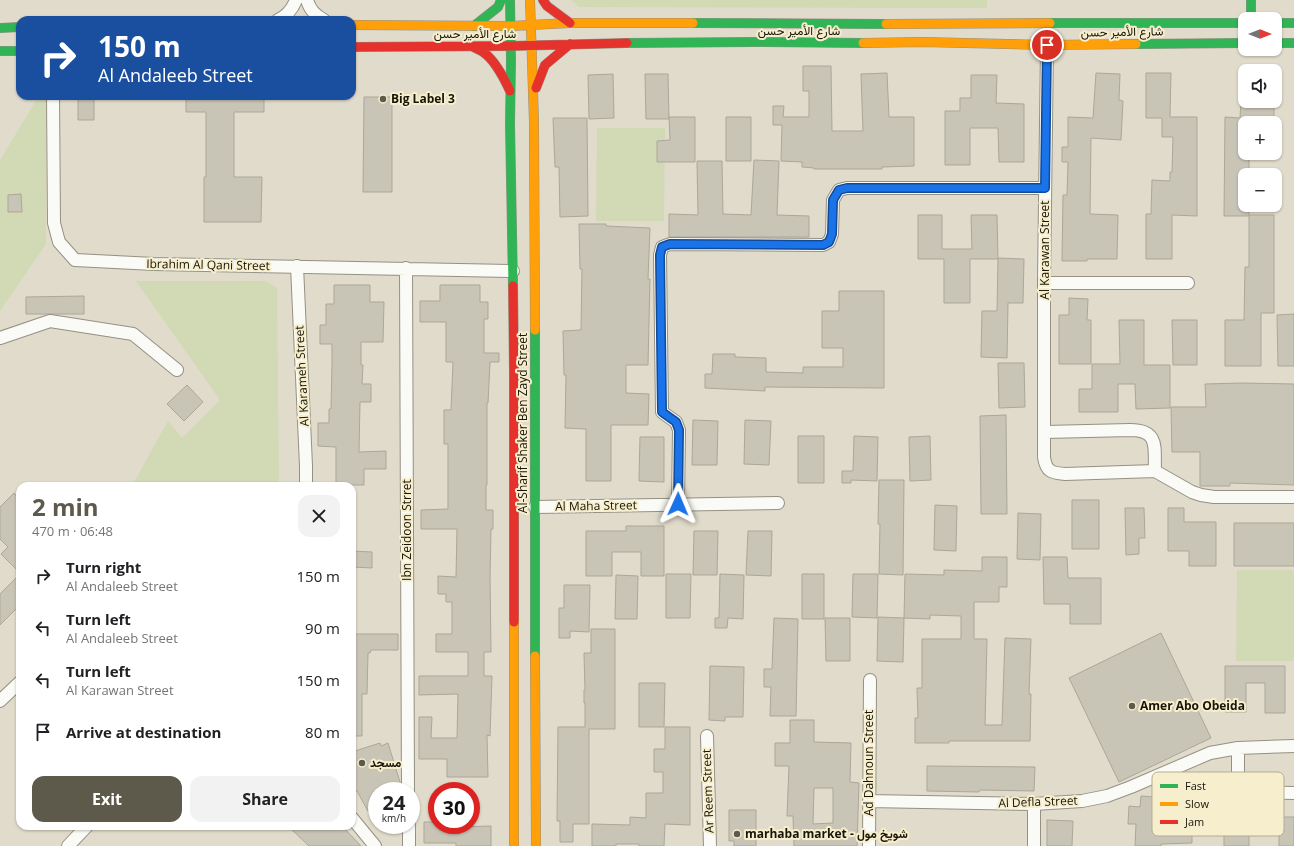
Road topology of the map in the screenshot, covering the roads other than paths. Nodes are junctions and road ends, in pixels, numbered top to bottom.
1 (296, 0) edge
2 (307, 0) edge
3 (501, 0) edge
4 (510, 0) edge
5 (530, 0) edge
6 (543, 0) edge
7 (1251, 0) edge
8 (1251, 12) edge
9 (285, 16) edge
10 (317, 16) edge
11 (570, 23) junction
12 (920, 23) junction
13 (1282, 23) edge
14 (1294, 23) edge
15 (1238, 24) edge
16 (356, 25) edge
17 (532, 25) junction
18 (474, 26) junction
19 (511, 26) junction
20 (16, 27) edge
21 (0, 28) edge
22 (920, 43) junction
23 (1238, 43) edge
24 (1282, 43) edge
25 (1294, 43) edge
26 (570, 44) junction
27 (1047, 45) junction
28 (471, 46) junction
29 (511, 46) junction
30 (532, 46) junction
31 (356, 47) edge
32 (16, 51) edge
33 (0, 52) edge
34 (511, 91) junction
35 (534, 94) junction
36 (53, 100) edge
37 (1045, 188) junction
38 (297, 266) junction
39 (406, 268) junction
40 (512, 271) junction
41 (1044, 283) junction
42 (1188, 283) dead end
43 (0, 338) edge
44 (177, 370) dead end
45 (525, 372) junction
46 (1045, 432) junction
47 (1155, 472) junction
48 (306, 482) edge
49 (1294, 497) edge
50 (778, 503) dead end
51 (678, 504) junction
52 (535, 507) junction
53 (870, 680) dead end
54 (16, 686) edge
55 (0, 701) edge
56 (707, 736) dead end
57 (1294, 746) edge
58 (1238, 748) junction
59 (520, 763) junction
60 (536, 763) junction
61 (1166, 772) edge
62 (1238, 772) edge
63 (1152, 778) edge
64 (408, 782) edge
65 (1284, 793) edge
66 (1294, 793) edge
67 (869, 801) junction
68 (1034, 804) junction
69 (356, 823) edge
70 (83, 830) edge
71 (409, 834) edge
72 (68, 846) edge
73 (375, 846) edge
74 (409, 846) edge
75 (514, 846) edge
76 (536, 846) edge
77 (710, 846) edge
78 (869, 846) edge
79 (1034, 846) edge

1 - 9 street
2 - 10 street
3 - 18 main road
4 - 19 main road, Al-Sharif Shaker Ben Zayd Street
5 - 17 main road, Al-Sharif Shaker Ben Zayd Street
6 - 11 main road
7 - 8 main road
11 - 12 main road, شارع الأمير حسن
11 - 17 main road, شارع الأمير حسن
12 - 15 main road, شارع الأمير حسن
12 - 22 main road
13 - 14 main road
16 - 18 main road, شارع الأمير حسن
17 - 19 main road, شارع الأمير حسن
17 - 30 main road, Al-Sharif Shaker Ben Zayd Street
18 - 19 main road, شارع الأمير حسن
19 - 29 main road, Al-Sharif Shaker Ben Zayd Street
20 - 21 main road
22 - 26 main road, شارع الأمير حسن
22 - 27 main road, شارع الأمير حسن
23 - 27 main road, شارع الأمير حسن
24 - 25 main road
26 - 30 main road, شارع الأمير حسن
26 - 35 main road
27 - 37 street, Al Karawan Street
28 - 29 main road, شارع الأمير حسن
28 - 31 main road, شارع الأمير حسن
28 - 34 main road
29 - 30 main road, شارع الأمير حسن
29 - 34 main road, Al-Sharif Shaker Ben Zayd Street
30 - 35 main road, Al-Sharif Shaker Ben Zayd Street
32 - 33 main road
34 - 40 main road, Al-Sharif Shaker Ben Zayd Street
35 - 45 main road, Al-Sharif Shaker Ben Zayd Street
36 - 38 street, Ibrahim Al Qani Street
37 - 41 street, Al Karawan Street
37 - 51 street
38 - 39 street, Ibrahim Al Qani Street
38 - 48 street, Al Karameh Street
39 - 40 street, Ibrahim Al Qani Street
39 - 64 street, Ibn Zeidoon Strret
40 - 45 main road, Al-Sharif Shaker Ben Zayd Street
41 - 42 street
41 - 46 street, Al Karawan Street
43 - 44 street
45 - 52 main road, Al-Sharif Shaker Ben Zayd Street
45 - 59 main road, Al-Sharif Shaker Ben Zayd Street
46 - 47 street
46 - 47 street, Al Karawan Street
47 - 49 street
50 - 51 street, Al Maha Street
51 - 52 street, Al Maha Street
52 - 60 main road, Al-Sharif Shaker Ben Zayd Street
53 - 67 street, Ad Dahnoun Street
54 - 55 street
56 - 77 street, Ar Reem Street
57 - 58 street, Al Defla Street
58 - 61 street, Al Defla Street
58 - 62 street
59 - 60 main road
59 - 75 main road, Al-Sharif Shaker Ben Zayd Street
60 - 76 main road, Al-Sharif Shaker Ben Zayd Street
63 - 68 street, Al Defla Street
65 - 66 street
67 - 68 street, Al Defla Street
67 - 78 street, Ad Dahnoun Street
68 - 79 street
69 - 73 street
70 - 72 street
71 - 74 street

